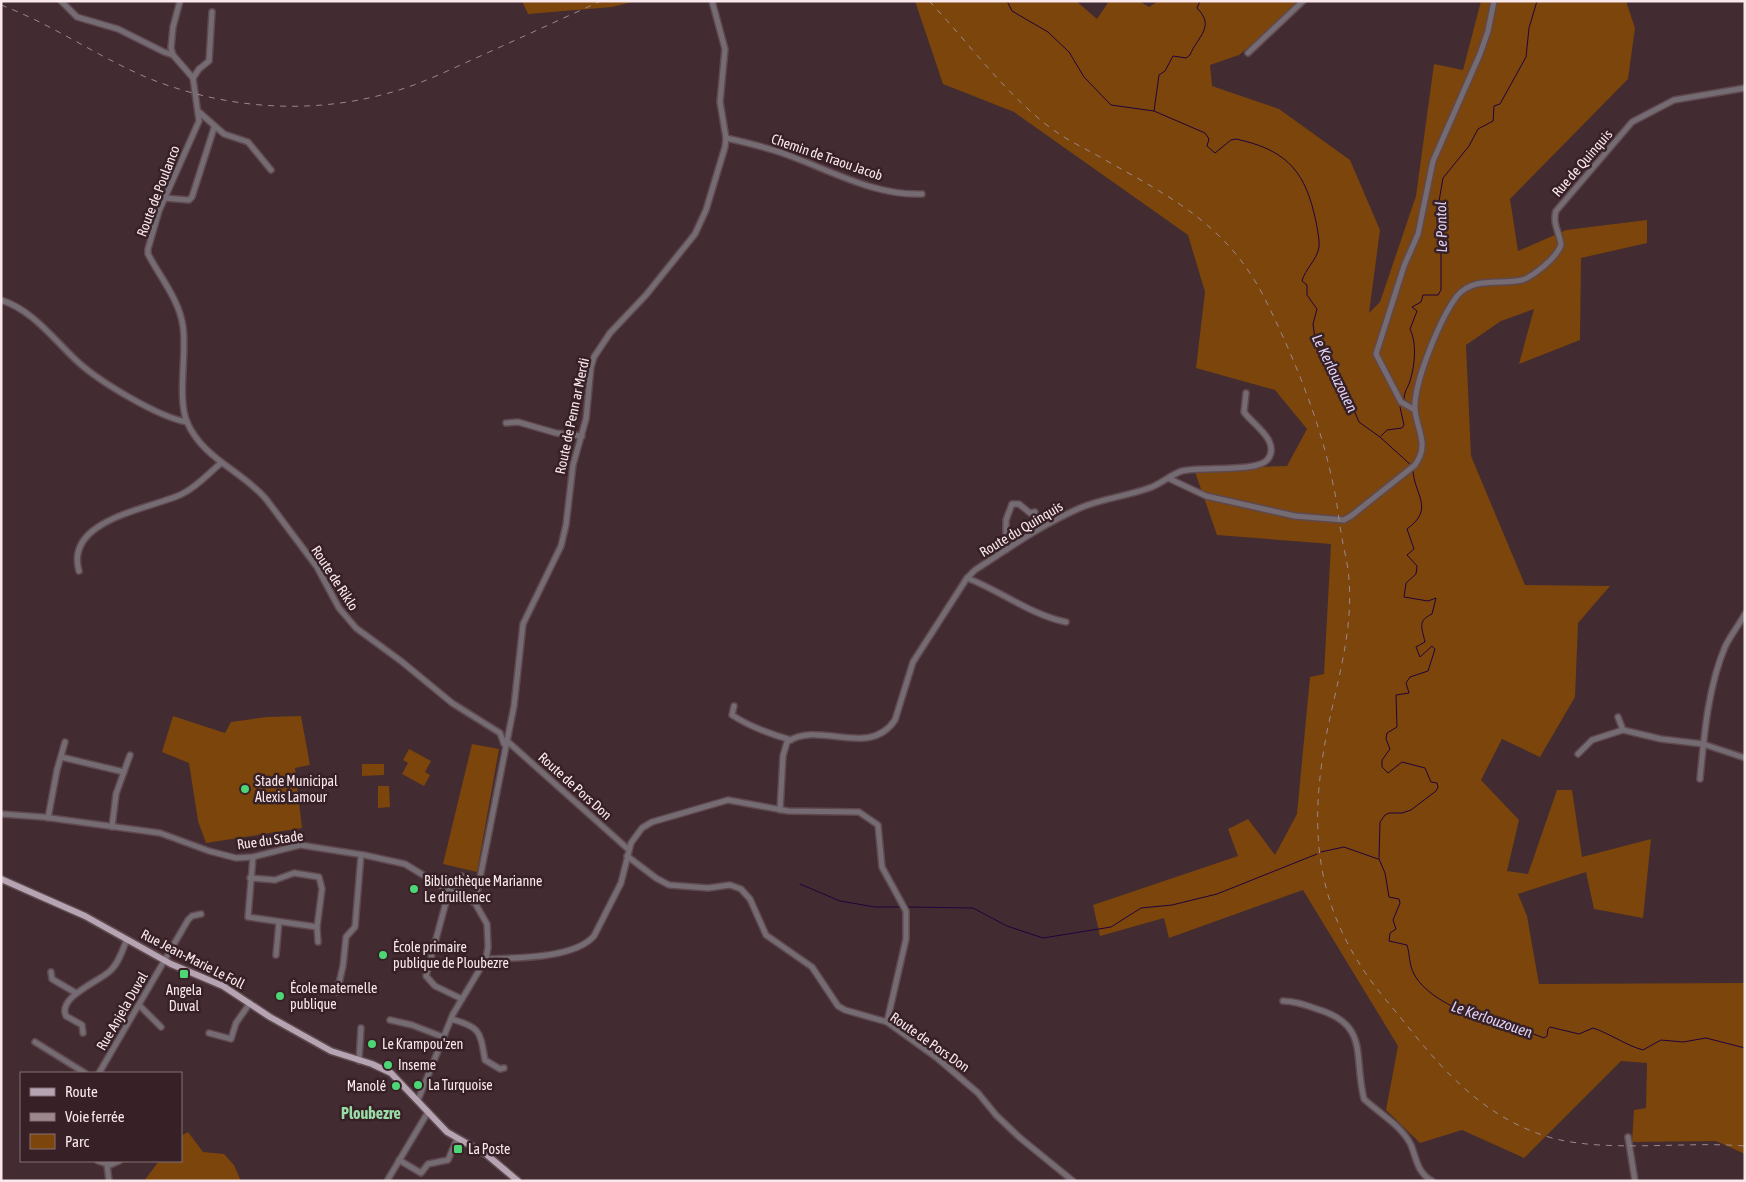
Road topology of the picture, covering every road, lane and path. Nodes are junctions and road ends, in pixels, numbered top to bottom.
1 (60, 1) edge
2 (180, 1) edge
3 (712, 1) edge
4 (1303, 1) edge
5 (1494, 1) edge
6 (212, 12) dead end
7 (1248, 53) dead end
8 (174, 55) junction
9 (193, 78) junction
10 (1745, 88) edge
11 (199, 112) junction
12 (214, 128) junction
13 (726, 138) junction
14 (271, 170) dead end
15 (922, 194) dead end
16 (164, 198) junction
17 (1, 300) edge
18 (1246, 393) dead end
19 (1415, 410) junction
20 (187, 422) junction
21 (506, 423) dead end
22 (582, 436) junction
23 (221, 463) junction
24 (1170, 479) junction
25 (1035, 512) dead end
26 (1006, 550) junction
27 (78, 571) dead end
28 (967, 578) junction
29 (1745, 614) edge
30 (1066, 622) dead end
31 (734, 706) dead end
32 (1618, 717) dead end
33 (1623, 730) junction
34 (506, 740) junction
35 (791, 740) junction
36 (65, 742) dead end
37 (1703, 744) junction
38 (505, 746) junction
39 (1578, 754) dead end
40 (130, 755) dead end
41 (61, 757) junction
42 (1745, 758) edge
43 (124, 772) junction
44 (1700, 779) dead end
45 (780, 810) junction
46 (1, 814) edge
47 (48, 818) junction
48 (112, 827) junction
49 (628, 849) junction
50 (361, 855) junction
51 (627, 856) junction
52 (252, 857) junction
53 (462, 876) dead end
54 (250, 878) junction
55 (1, 879) edge
56 (449, 891) junction
57 (456, 895) junction
58 (475, 903) junction
59 (201, 914) dead end
60 (279, 922) junction
61 (317, 927) junction
62 (127, 939) junction
63 (318, 942) dead end
64 (276, 955) dead end
65 (164, 960) junction
66 (486, 960) junction
67 (51, 972) dead end
68 (337, 992) dead end
69 (76, 993) junction
70 (462, 999) junction
71 (1283, 1001) dead end
72 (250, 1003) junction
73 (139, 1005) junction
74 (451, 1019) junction
75 (390, 1020) dead end
76 (887, 1022) junction
77 (161, 1027) dead end
78 (361, 1028) dead end
79 (83, 1033) dead end
80 (209, 1033) dead end
81 (443, 1037) junction
82 (35, 1042) dead end
83 (359, 1061) junction
84 (504, 1068) dead end
85 (77, 1071) edge
86 (100, 1072) edge
87 (418, 1100) junction
88 (428, 1112) junction
89 (1628, 1137) dead end
90 (457, 1139) junction
91 (400, 1160) junction
92 (100, 1162) edge
93 (116, 1162) edge
94 (107, 1165) junction
95 (1420, 1172) junction
96 (109, 1181) edge
97 (387, 1181) edge
98 (518, 1181) edge
99 (1074, 1181) edge
100 (1422, 1181) edge
101 (1432, 1181) edge
102 (1635, 1181) edge

1 - 8 street
2 - 8 street
3 - 13 street, Route de Penn ar Merdi
4 - 7 street
5 - 19 street
6 - 9 street
8 - 9 street, Route de Poulanco
9 - 11 street, Route de Poulanco
10 - 19 street, Rue de Quinquis
11 - 12 street
11 - 16 street, Route de Poulanco
12 - 14 street
12 - 16 street
13 - 15 street, Chemin de Traou Jacob
13 - 22 street, Route de Penn ar Merdi
16 - 20 street, Route de Poulanco
17 - 20 street
18 - 24 street, Route du Quinquis
19 - 24 street
20 - 23 street, Route de Riklo
21 - 22 street
22 - 34 street, Route de Penn ar Merdi
23 - 27 street
23 - 38 street, Route de Riklo
24 - 26 street, Route du Quinquis
25 - 26 street
26 - 28 street, Route du Quinquis
28 - 30 street
28 - 35 street, Route du Quinquis
29 - 37 street
31 - 35 street
32 - 33 street
33 - 37 street
33 - 39 street
34 - 38 street, Route de Penn ar Merdi
34 - 49 street, Route de Pors Don
35 - 45 street
36 - 41 street
37 - 42 street
37 - 44 street
38 - 58 street, Route de Penn ar Merdi
40 - 43 street
41 - 43 street
41 - 47 street
43 - 48 street
45 - 49 street
45 - 76 street
46 - 47 street, Rue du Stade
47 - 48 street, Rue du Stade
48 - 52 street, Rue du Stade
49 - 51 street
50 - 52 street, Rue du Stade
50 - 56 street, Rue du Stade
50 - 68 street
51 - 66 street
51 - 76 street, Route de Pors Don
52 - 54 street
53 - 57 street
54 - 60 street
54 - 61 street
55 - 62 main road, Rue Jean-Marie Le Foll
56 - 57 street, Rue du Stade
56 - 70 street
57 - 58 street, Rue du Stade
58 - 66 street
59 - 65 street, Rue Anjela Duval
60 - 61 street
60 - 64 street
61 - 63 street
62 - 65 main road, Rue Jean-Marie Le Foll
62 - 69 street
65 - 72 main road, Rue Jean-Marie Le Foll
65 - 73 street, Rue Anjela Duval
66 - 70 street
67 - 69 street
69 - 79 street
70 - 74 street
71 - 95 street
72 - 80 street
72 - 83 main road, Rue Jean-Marie Le Foll
73 - 77 street
73 - 86 street, Rue Anjela Duval
74 - 81 street
74 - 84 street
75 - 81 street
76 - 99 street, Route de Pors Don
78 - 83 street
81 - 87 street
82 - 85 street
83 - 87 main road, Rue Jean-Marie Le Foll
87 - 88 main road, Rue Jean-Marie Le Foll
88 - 90 main road, Rue Jean-Marie Le Foll
88 - 91 street
89 - 102 street
90 - 91 street
90 - 98 main road, Rue Jean-Marie Le Foll
91 - 97 street
92 - 94 street
93 - 94 street
94 - 96 street
95 - 100 street
95 - 101 street

